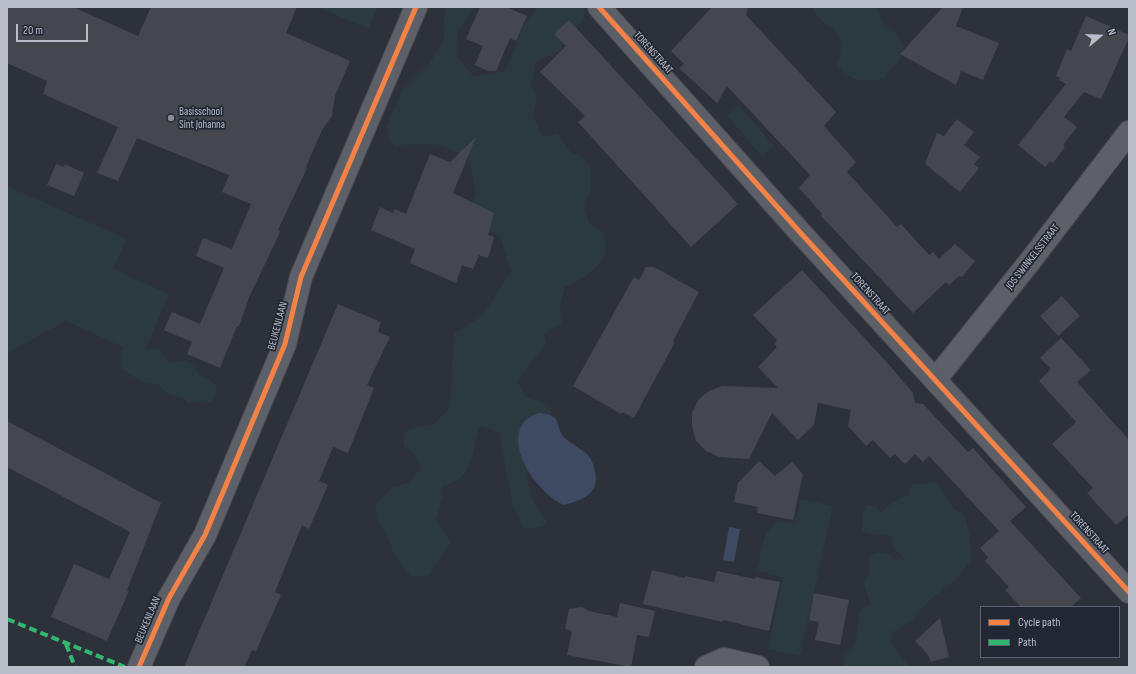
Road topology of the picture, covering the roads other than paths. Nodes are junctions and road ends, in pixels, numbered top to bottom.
1 (416, 7) edge
2 (599, 7) edge
3 (1129, 132) edge
4 (935, 380) junction
5 (1129, 592) edge
6 (139, 667) edge
7 (706, 667) edge
8 (758, 667) edge

1 - 6 street, BEUKENLAAN
2 - 4 street, TORENSTRAAT
3 - 4 street, JOS SWINKELSSTRAAT
4 - 5 street, TORENSTRAAT
7 - 8 street

